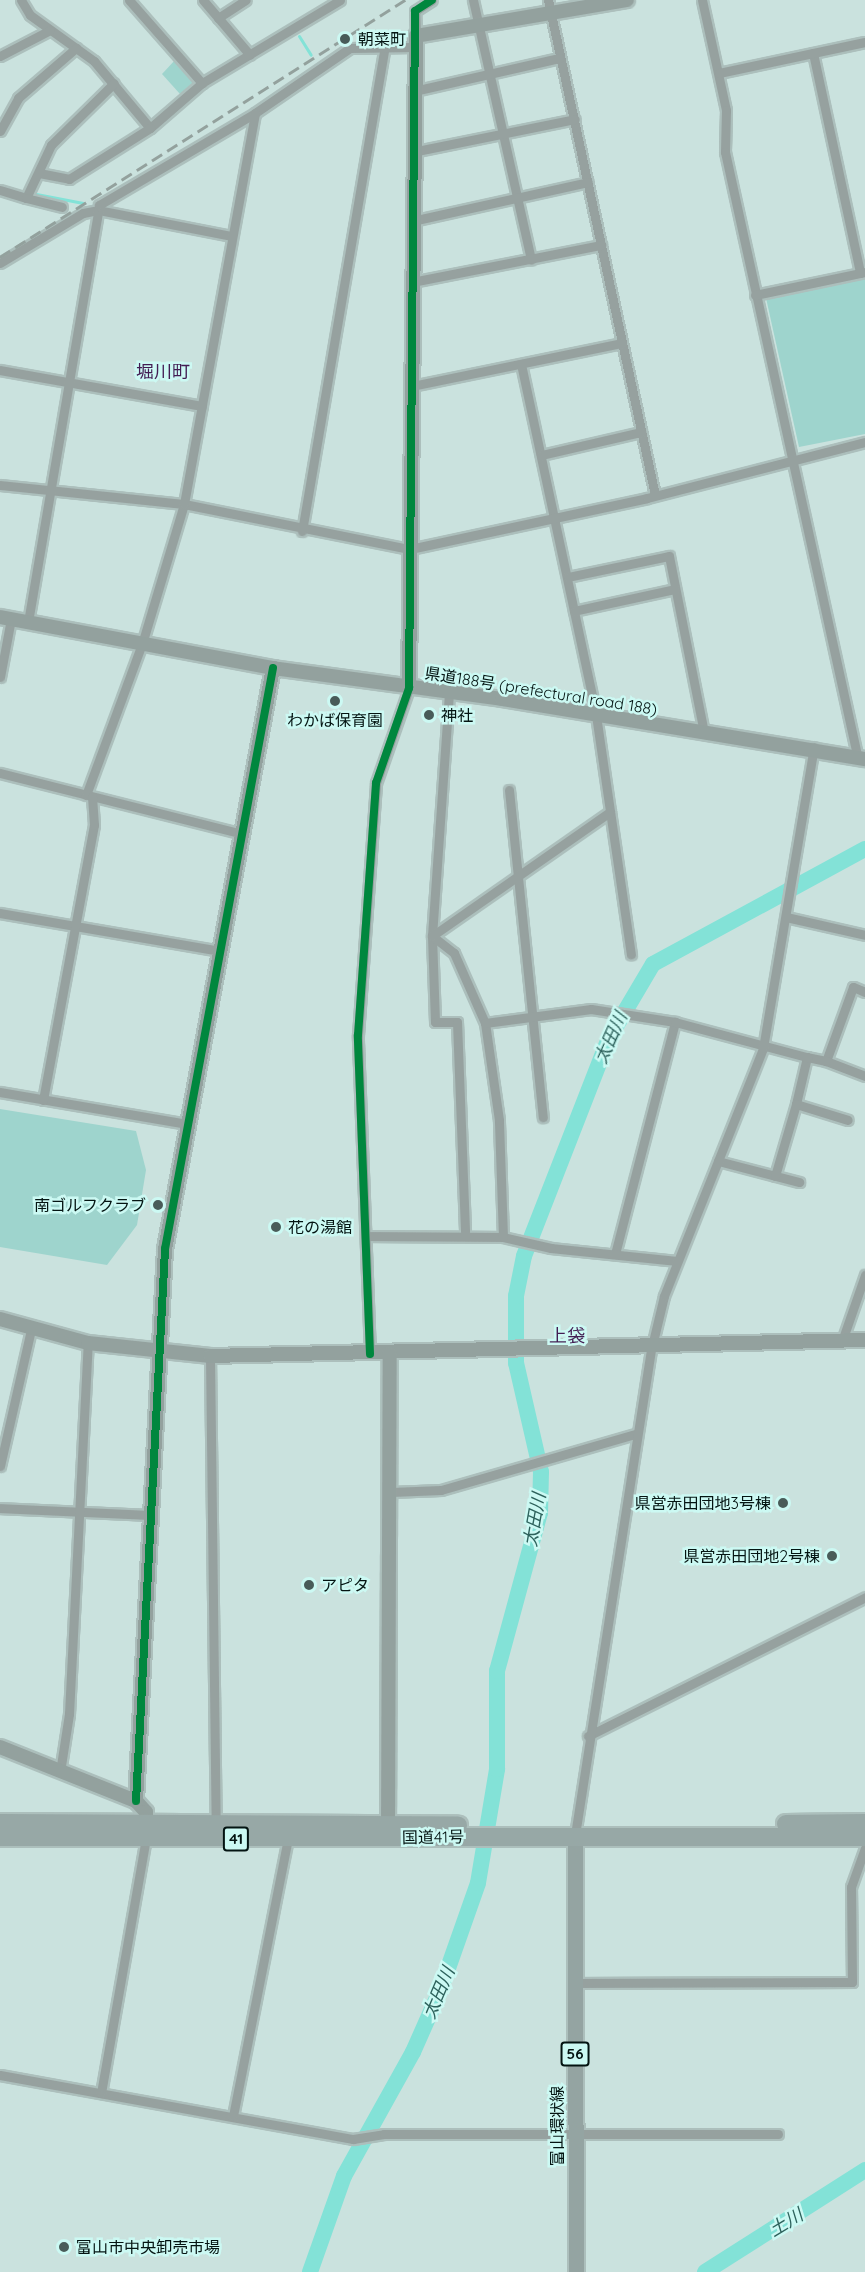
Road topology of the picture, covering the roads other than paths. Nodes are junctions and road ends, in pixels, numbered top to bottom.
1 (21, 0) edge
2 (129, 0) edge
3 (203, 0) edge
4 (246, 0) edge
5 (340, 0) edge
6 (432, 0) edge
7 (473, 0) edge
8 (627, 0) edge
9 (702, 0) edge
10 (550, 5) edge
11 (218, 18) junction
12 (479, 24) junction
13 (50, 30) junction
14 (415, 42) junction
15 (865, 42) edge
16 (385, 47) junction
17 (76, 48) junction
18 (813, 53) junction
19 (250, 54) junction
20 (0, 56) edge
21 (560, 58) junction
22 (719, 73) junction
23 (489, 74) junction
24 (114, 83) junction
25 (202, 83) junction
26 (414, 91) junction
27 (255, 113) junction
28 (575, 118) junction
29 (150, 128) junction
30 (0, 131) edge
31 (503, 135) junction
32 (412, 152) junction
33 (39, 172) junction
34 (588, 182) junction
35 (0, 190) edge
36 (26, 198) junction
37 (518, 198) junction
38 (62, 207) dead end
39 (98, 210) junction
40 (412, 221) junction
41 (232, 236) junction
42 (601, 245) junction
43 (531, 260) junction
44 (0, 263) edge
45 (863, 273) edge
46 (412, 282) junction
47 (755, 295) junction
48 (622, 343) junction
49 (521, 364) junction
50 (0, 370) edge
51 (70, 382) junction
52 (412, 386) junction
53 (202, 406) junction
54 (641, 432) junction
55 (865, 442) edge
56 (542, 456) junction
57 (791, 457) junction
58 (0, 485) edge
59 (50, 494) junction
60 (655, 495) junction
61 (184, 504) junction
62 (556, 519) junction
63 (302, 531) junction
64 (410, 549) junction
65 (567, 577) junction
66 (675, 589) junction
67 (574, 611) junction
68 (5, 618) edge
69 (28, 622) junction
70 (142, 644) junction
71 (273, 668) junction
72 (0, 677) edge
73 (409, 688) junction
74 (450, 693) junction
75 (596, 715) junction
76 (704, 733) junction
77 (814, 747) junction
78 (861, 757) edge
79 (0, 773) edge
80 (509, 790) dead end
81 (89, 796) junction
82 (610, 812) junction
83 (242, 834) junction
84 (517, 882) junction
85 (0, 913) edge
86 (786, 917) junction
87 (75, 926) junction
88 (865, 935) edge
89 (432, 936) junction
90 (219, 951) junction
91 (632, 954) dead end
92 (865, 992) edge
93 (531, 1016) junction
94 (675, 1022) junction
95 (485, 1023) junction
96 (763, 1048) junction
97 (807, 1057) junction
98 (826, 1061) junction
99 (865, 1076) edge
100 (0, 1092) edge
101 (43, 1100) junction
102 (795, 1104) junction
103 (543, 1117) dead end
104 (848, 1120) dead end
105 (188, 1124) junction
106 (718, 1161) junction
107 (775, 1176) junction
108 (798, 1182) dead end
109 (465, 1233) junction
110 (366, 1236) junction
111 (503, 1237) junction
112 (615, 1254) junction
113 (677, 1261) junction
114 (865, 1275) edge
115 (0, 1319) edge
116 (30, 1329) junction
117 (865, 1340) edge
118 (842, 1341) junction
119 (88, 1343) junction
120 (652, 1346) junction
121 (160, 1352) junction
122 (370, 1354) junction
123 (390, 1354) junction
124 (210, 1356) junction
125 (635, 1434) junction
126 (0, 1467) edge
127 (391, 1492) junction
128 (0, 1508) edge
129 (79, 1512) junction
130 (151, 1515) junction
131 (865, 1597) edge
132 (588, 1736) junction
133 (0, 1747) edge
134 (60, 1772) junction
135 (136, 1801) junction
136 (0, 1823) edge
137 (865, 1823) edge
138 (216, 1824) junction
139 (146, 1831) junction
140 (388, 1831) junction
141 (575, 1831) junction
142 (0, 1837) edge
143 (865, 1837) edge
144 (288, 1839) junction
145 (865, 1848) edge
146 (574, 1983) junction
147 (0, 2075) edge
148 (101, 2092) junction
149 (233, 2116) junction
150 (778, 2134) dead end
151 (576, 2137) junction
152 (576, 2272) edge

1 - 13 street
2 - 25 street
3 - 11 street
4 - 11 street
5 - 19 street
6 - 14 street
7 - 12 street
8 - 10 street
9 - 22 street
10 - 12 street
10 - 21 street
11 - 19 street
12 - 14 street
12 - 23 street
13 - 17 street
13 - 20 street
14 - 16 street
14 - 26 street
15 - 18 street
16 - 27 street
16 - 63 street
17 - 24 street
17 - 30 street
18 - 22 street
18 - 45 street
19 - 25 street
21 - 23 street
21 - 28 street
22 - 47 street
23 - 26 street
23 - 31 street
24 - 29 street
24 - 33 street
25 - 29 street
26 - 32 street
27 - 39 street
27 - 41 street
28 - 31 street
28 - 34 street
29 - 33 street
31 - 32 street
31 - 37 street
32 - 40 street
33 - 36 street
34 - 37 street
34 - 42 street
35 - 36 street
36 - 38 street
37 - 40 street
37 - 43 street
39 - 41 street
39 - 44 street
39 - 51 street
40 - 46 street
41 - 53 street
42 - 43 street
42 - 48 street
43 - 46 street
45 - 47 street
46 - 52 street
47 - 57 street
48 - 49 street
48 - 54 street
49 - 52 street
49 - 56 street
50 - 51 street
51 - 53 street
51 - 59 street
52 - 64 street
53 - 61 street
54 - 56 street
54 - 60 street
55 - 57 street
56 - 62 street
57 - 60 street
57 - 78 street
58 - 59 street
59 - 61 street
59 - 69 street
60 - 62 street
61 - 63 street
61 - 70 street
62 - 64 street
62 - 65 street
63 - 64 street
64 - 73 street
65 - 66 street
65 - 67 street
66 - 67 street
66 - 76 street
67 - 75 street
68 - 69 street, 県道188号 (prefectural road 188)
68 - 72 street
69 - 70 street, 県道188号 (prefectural road 188)
70 - 71 street, 県道188号 (prefectural road 188)
70 - 81 street
71 - 73 street, 県道188号 (prefectural road 188)
71 - 83 street
73 - 74 street, 県道188号 (prefectural road 188)
73 - 110 street
74 - 75 street, 県道188号 (prefectural road 188)
74 - 89 street
75 - 76 street, 県道188号 (prefectural road 188)
75 - 82 street
76 - 77 street, 県道188号 (prefectural road 188)
77 - 78 street, 県道188号 (prefectural road 188)
77 - 86 street
79 - 81 street
80 - 84 street
81 - 83 street
81 - 87 street
82 - 84 street
82 - 91 street
83 - 90 street
84 - 89 street
84 - 93 street
85 - 87 street
86 - 88 street
86 - 96 street
87 - 90 street
87 - 101 street
89 - 95 street
89 - 109 street
90 - 105 street
92 - 98 street
93 - 94 street
93 - 95 street
93 - 103 street
94 - 96 street
94 - 112 street
95 - 111 street
96 - 97 street
96 - 106 street
97 - 98 street
97 - 102 street
98 - 99 street
100 - 101 street
101 - 105 street
102 - 104 street
102 - 107 street
105 - 121 street
106 - 107 street
106 - 113 street
107 - 108 street
109 - 110 street
109 - 111 street
110 - 122 street
111 - 112 street
112 - 113 street
113 - 120 street
114 - 118 street
115 - 116 street
116 - 119 street
116 - 126 street
117 - 118 street
118 - 120 street
119 - 121 street
119 - 129 street
120 - 123 street
120 - 125 street
121 - 124 street
121 - 130 street
122 - 123 street
122 - 124 street
123 - 127 street
124 - 138 street
125 - 127 street
125 - 132 street
127 - 140 street
128 - 129 street
129 - 130 street
129 - 134 street
130 - 135 street
131 - 132 street
132 - 141 street
133 - 134 street
134 - 135 street
135 - 139 street
136 - 139 highway, 国道41号 / 41
137 - 141 highway, 国道41号 / 41
138 - 139 highway, 国道41号 / 41
138 - 140 highway, 国道41号 / 41
139 - 142 highway, 国道41号 / 41
139 - 144 highway, 国道41号 / 41
139 - 148 street
140 - 141 highway, 国道41号 / 41
140 - 144 highway, 国道41号 / 41
141 - 143 highway, 国道41号 / 41
141 - 146 main road, 富山環状線 / 56
144 - 149 street
145 - 146 street
146 - 151 main road, 富山環状線 / 56
147 - 148 street
148 - 149 street
149 - 151 street
150 - 151 street
151 - 152 main road, 富山環状線 / 56

